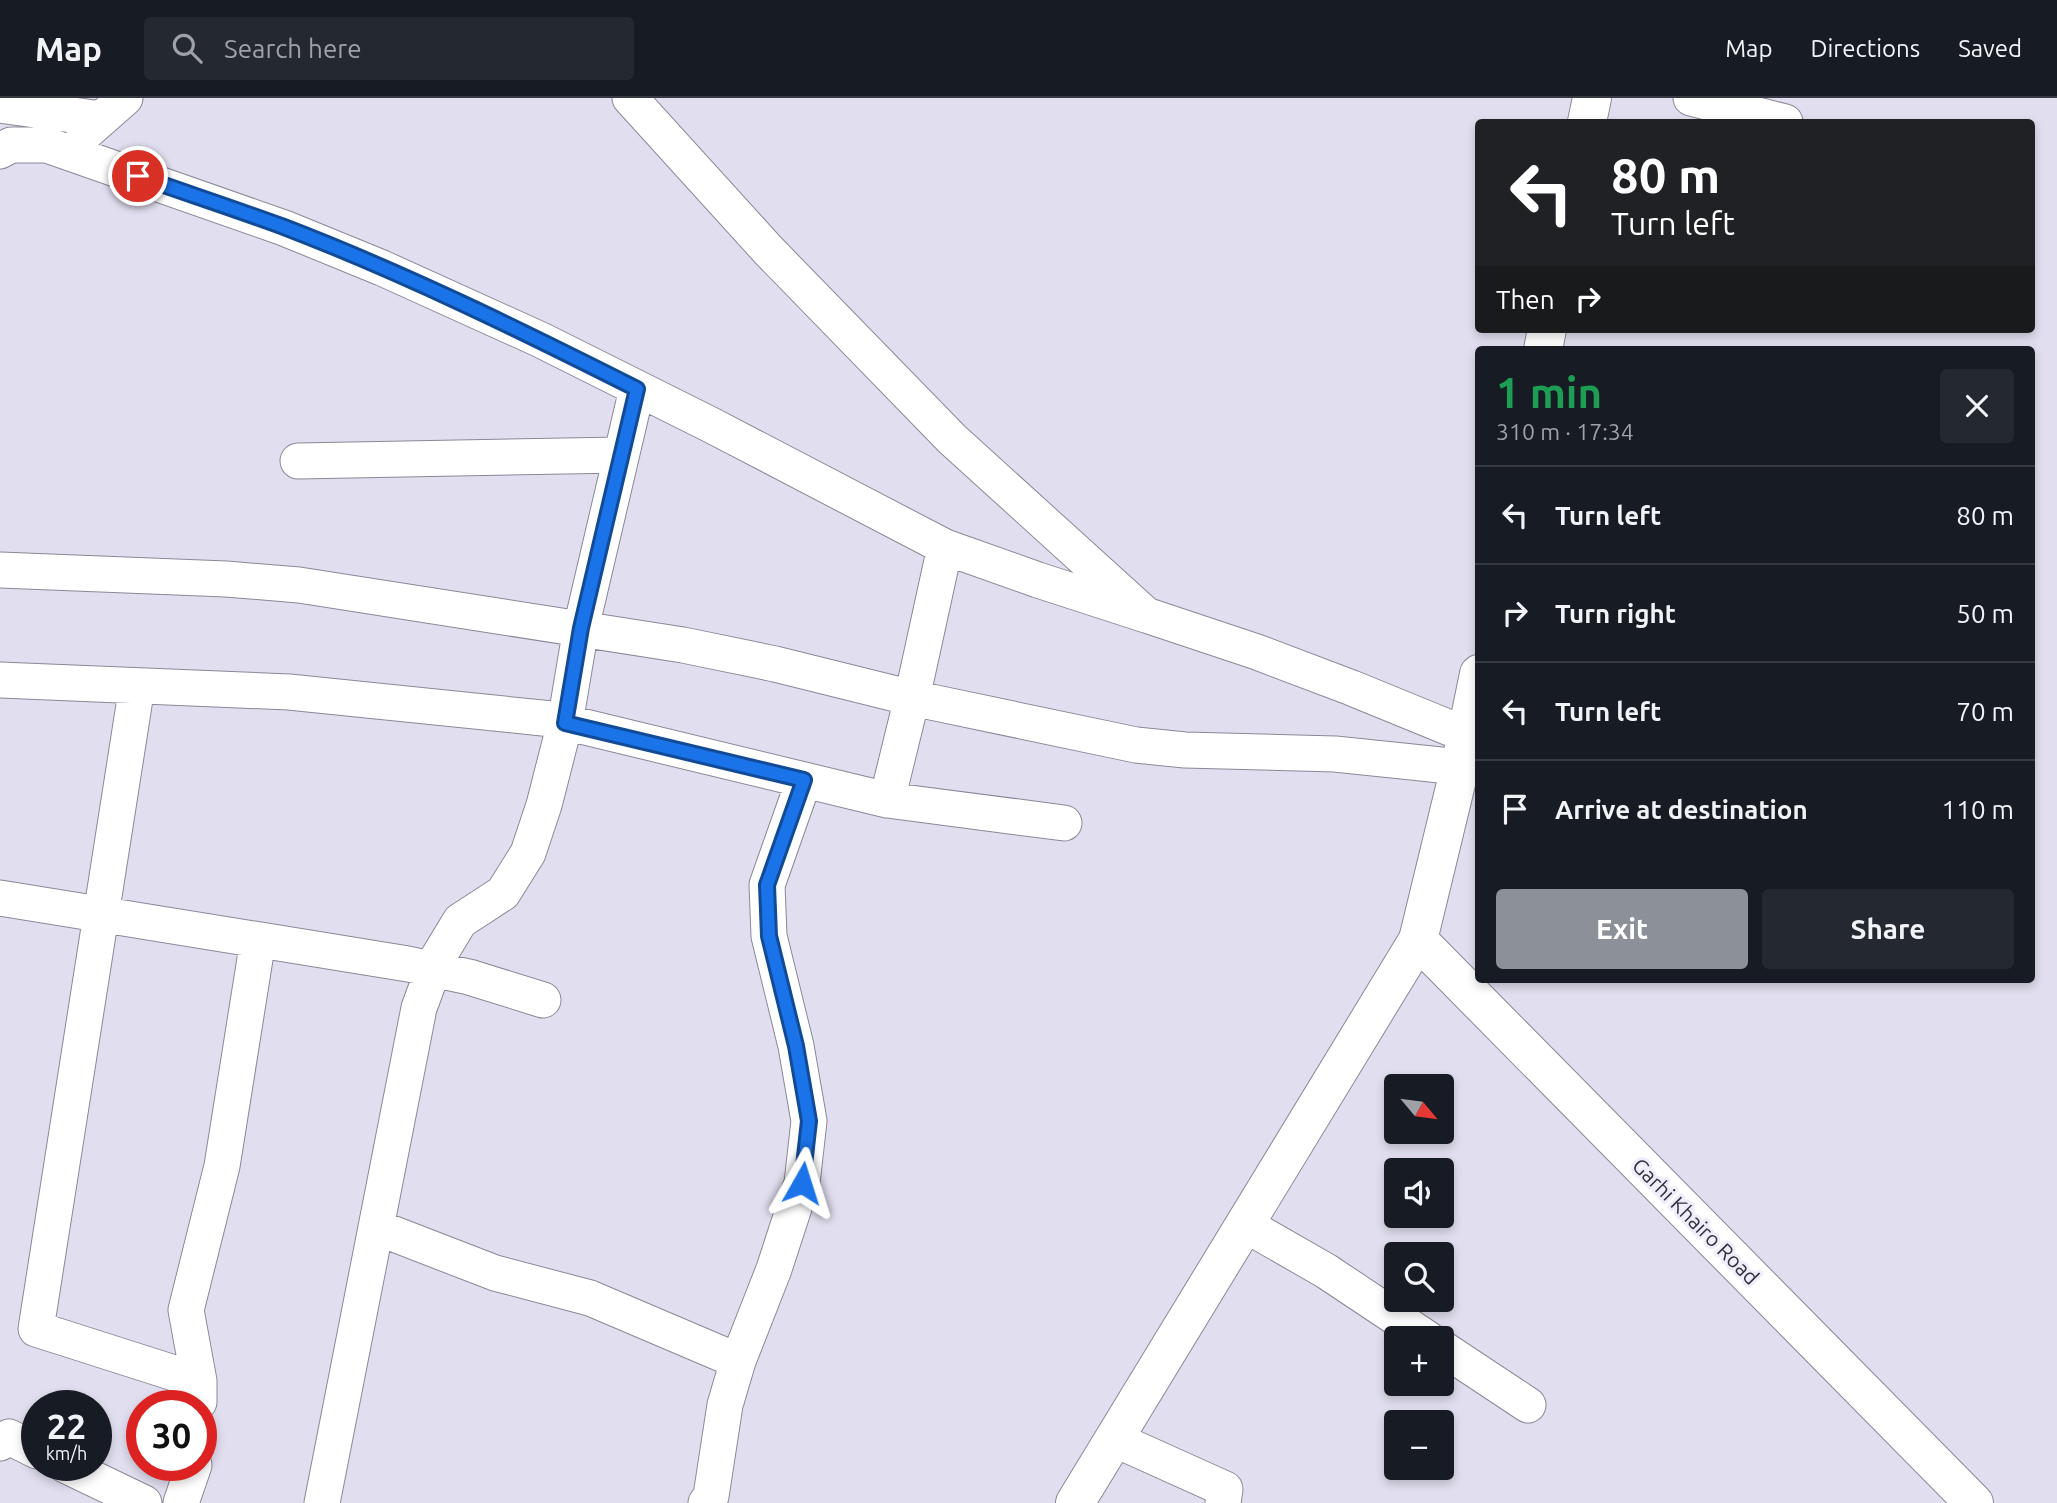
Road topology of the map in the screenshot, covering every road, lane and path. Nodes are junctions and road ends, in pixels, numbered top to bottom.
1 (630, 98) edge
2 (1592, 98) edge
3 (1691, 98) edge
4 (0, 105) edge
5 (113, 108) edge
6 (1588, 119) edge
7 (1773, 119) edge
8 (0, 151) edge
9 (65, 151) junction
10 (637, 389) junction
11 (621, 455) junction
12 (298, 461) dead end
13 (945, 547) junction
14 (0, 570) edge
15 (1146, 615) junction
16 (581, 628) junction
17 (1, 684) edge
18 (137, 686) junction
19 (1475, 693) edge
20 (912, 698) junction
21 (565, 723) junction
22 (1463, 751) junction
23 (804, 780) junction
24 (887, 800) junction
25 (1064, 823) dead end
26 (0, 898) edge
27 (101, 914) junction
28 (258, 940) junction
29 (1418, 940) junction
30 (434, 969) junction
31 (543, 1000) dead end
32 (1244, 1224) junction
33 (376, 1227) junction
34 (1408, 1326) edge
35 (1454, 1356) edge
36 (738, 1361) junction
37 (191, 1390) edge
38 (199, 1390) edge
39 (1528, 1405) dead end
40 (1114, 1439) junction
41 (0, 1443) edge
42 (21, 1443) edge
43 (98, 1481) edge
44 (189, 1481) edge
45 (144, 1503) edge
46 (181, 1503) edge
47 (322, 1503) edge
48 (706, 1503) edge
49 (1075, 1503) edge
50 (1223, 1503) edge
51 (1973, 1503) edge

1 - 15 street
2 - 6 main road
3 - 7 street
4 - 5 street
5 - 9 street
8 - 9 street
9 - 10 street
10 - 11 street
10 - 13 street
11 - 12 street
11 - 16 street
13 - 15 street
13 - 20 street
14 - 16 street
15 - 22 street
16 - 20 street
16 - 21 street
17 - 18 street
18 - 21 street
18 - 27 street
19 - 22 main road
20 - 22 street
20 - 24 street
21 - 23 street
21 - 30 street
22 - 29 main road
23 - 24 street
23 - 36 street
24 - 25 street
26 - 27 street
27 - 28 street
27 - 37 street
28 - 30 street
28 - 38 street
29 - 32 main road
29 - 51 main road, Garhi Khairo Road
30 - 31 street
30 - 33 street
32 - 34 street
32 - 40 main road
33 - 36 street
33 - 47 street
35 - 39 street
36 - 48 street
40 - 49 main road
40 - 50 street
41 - 42 street
43 - 45 street
44 - 46 street

